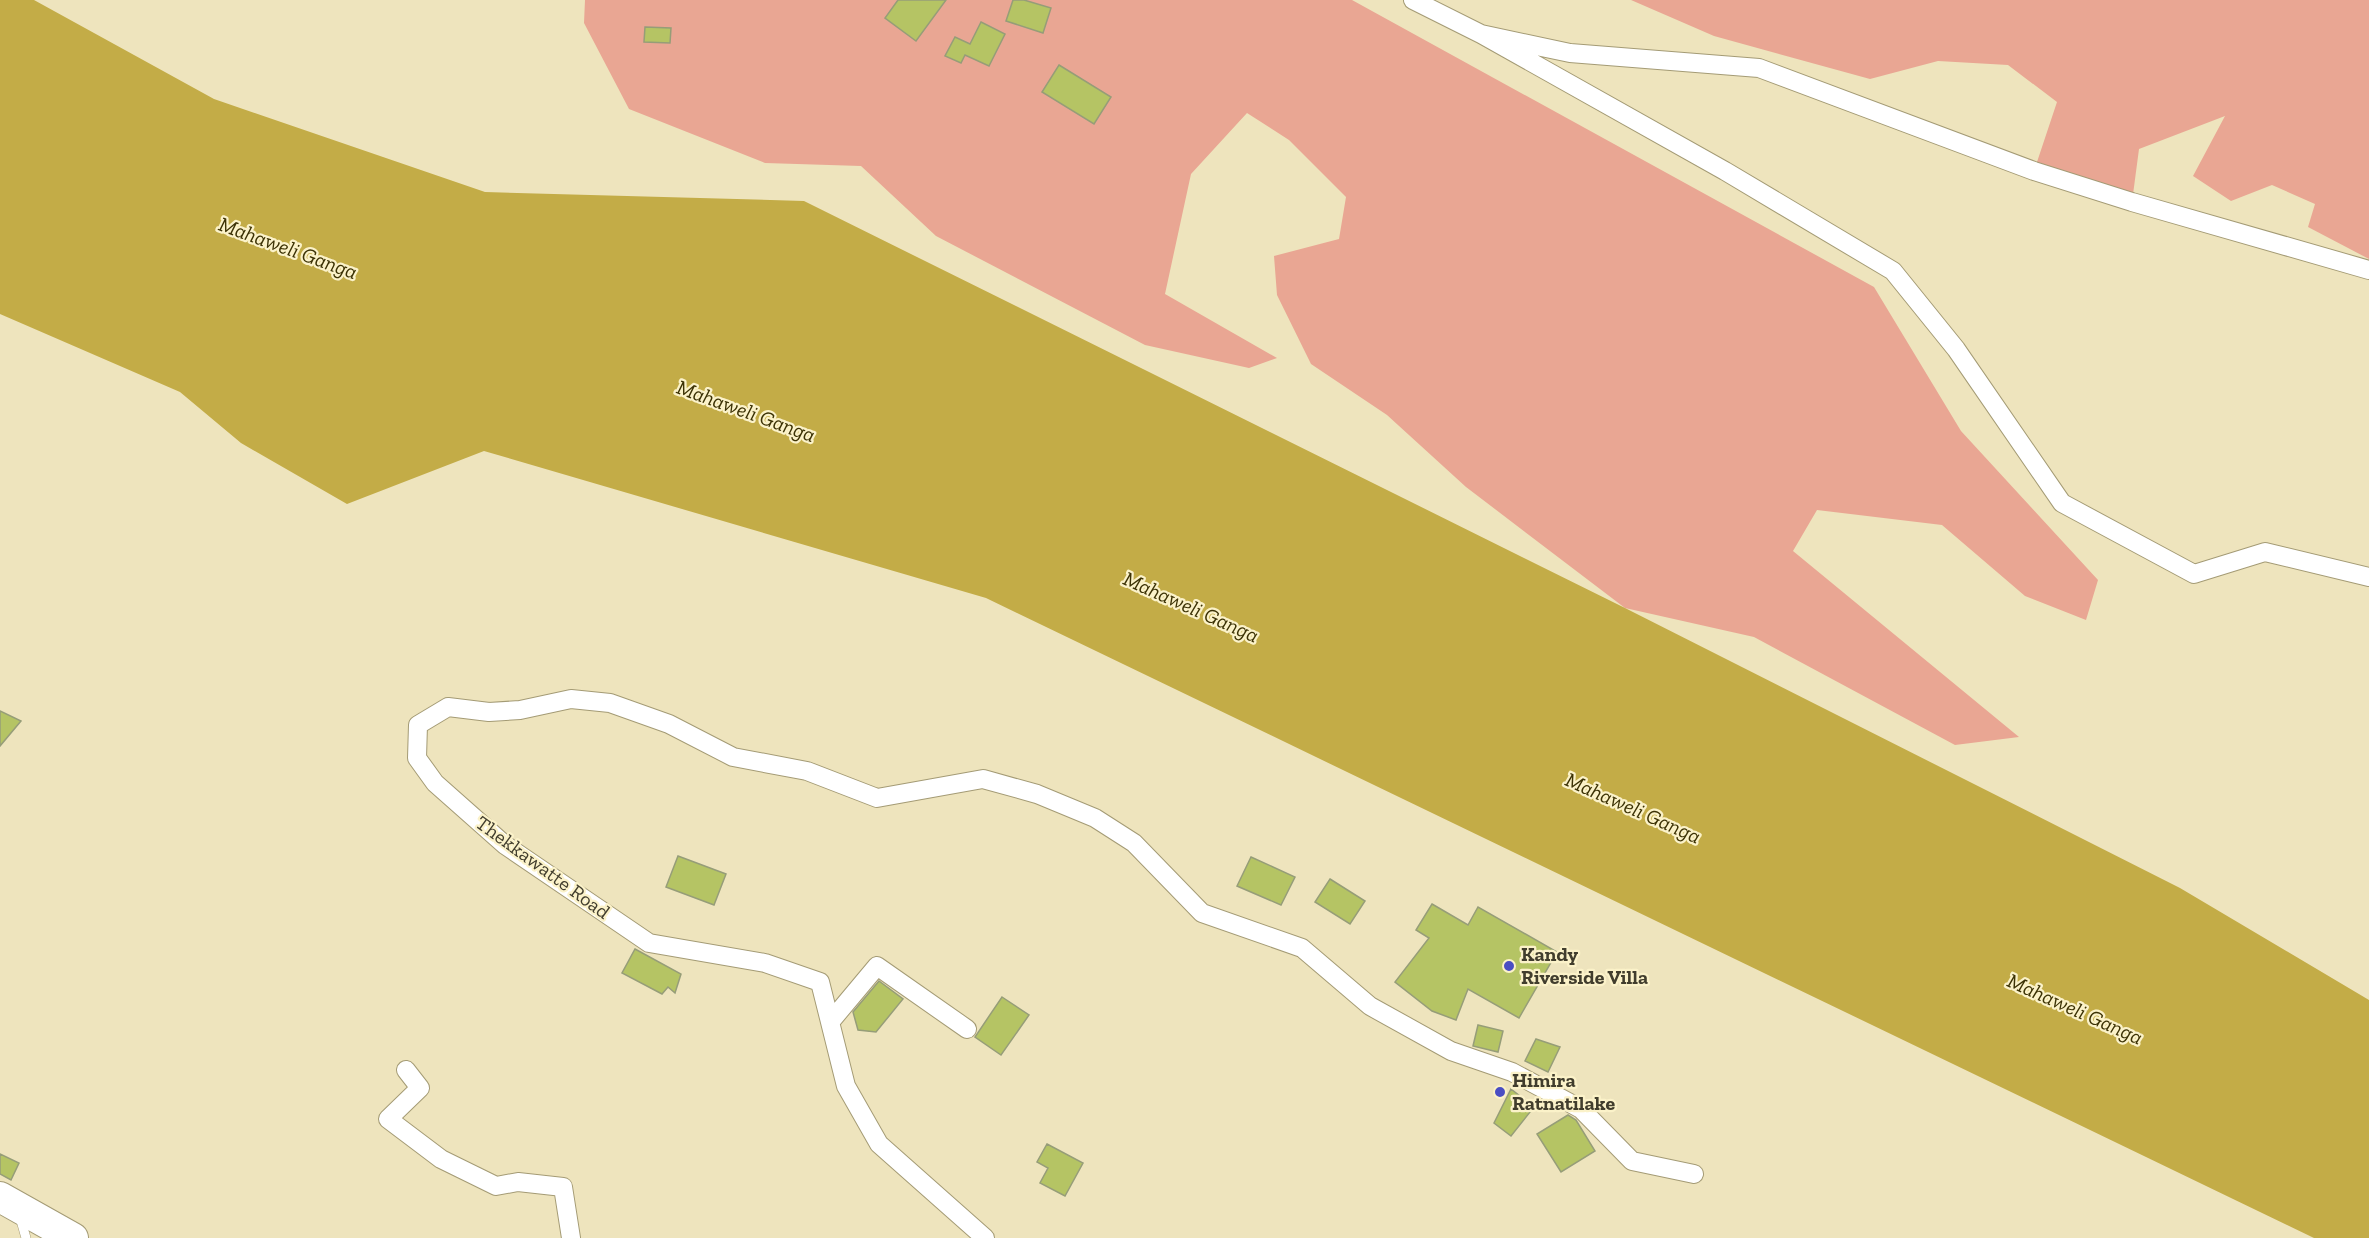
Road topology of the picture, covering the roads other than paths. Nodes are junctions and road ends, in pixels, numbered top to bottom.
1 (1413, 0) edge
2 (1481, 34) junction
3 (2369, 270) edge
4 (2369, 577) edge
5 (831, 1022) junction
6 (967, 1029) dead end
7 (406, 1070) dead end
8 (1694, 1173) dead end
9 (8, 1201) edge
10 (26, 1238) edge
11 (73, 1238) edge
12 (571, 1238) edge
13 (985, 1238) edge

1 - 2 street
2 - 3 street
2 - 4 street
5 - 6 street
5 - 8 street, Thekkawatte Road
5 - 13 street, Thekkawatte Road
7 - 12 street
9 - 10 lane
9 - 11 highway

